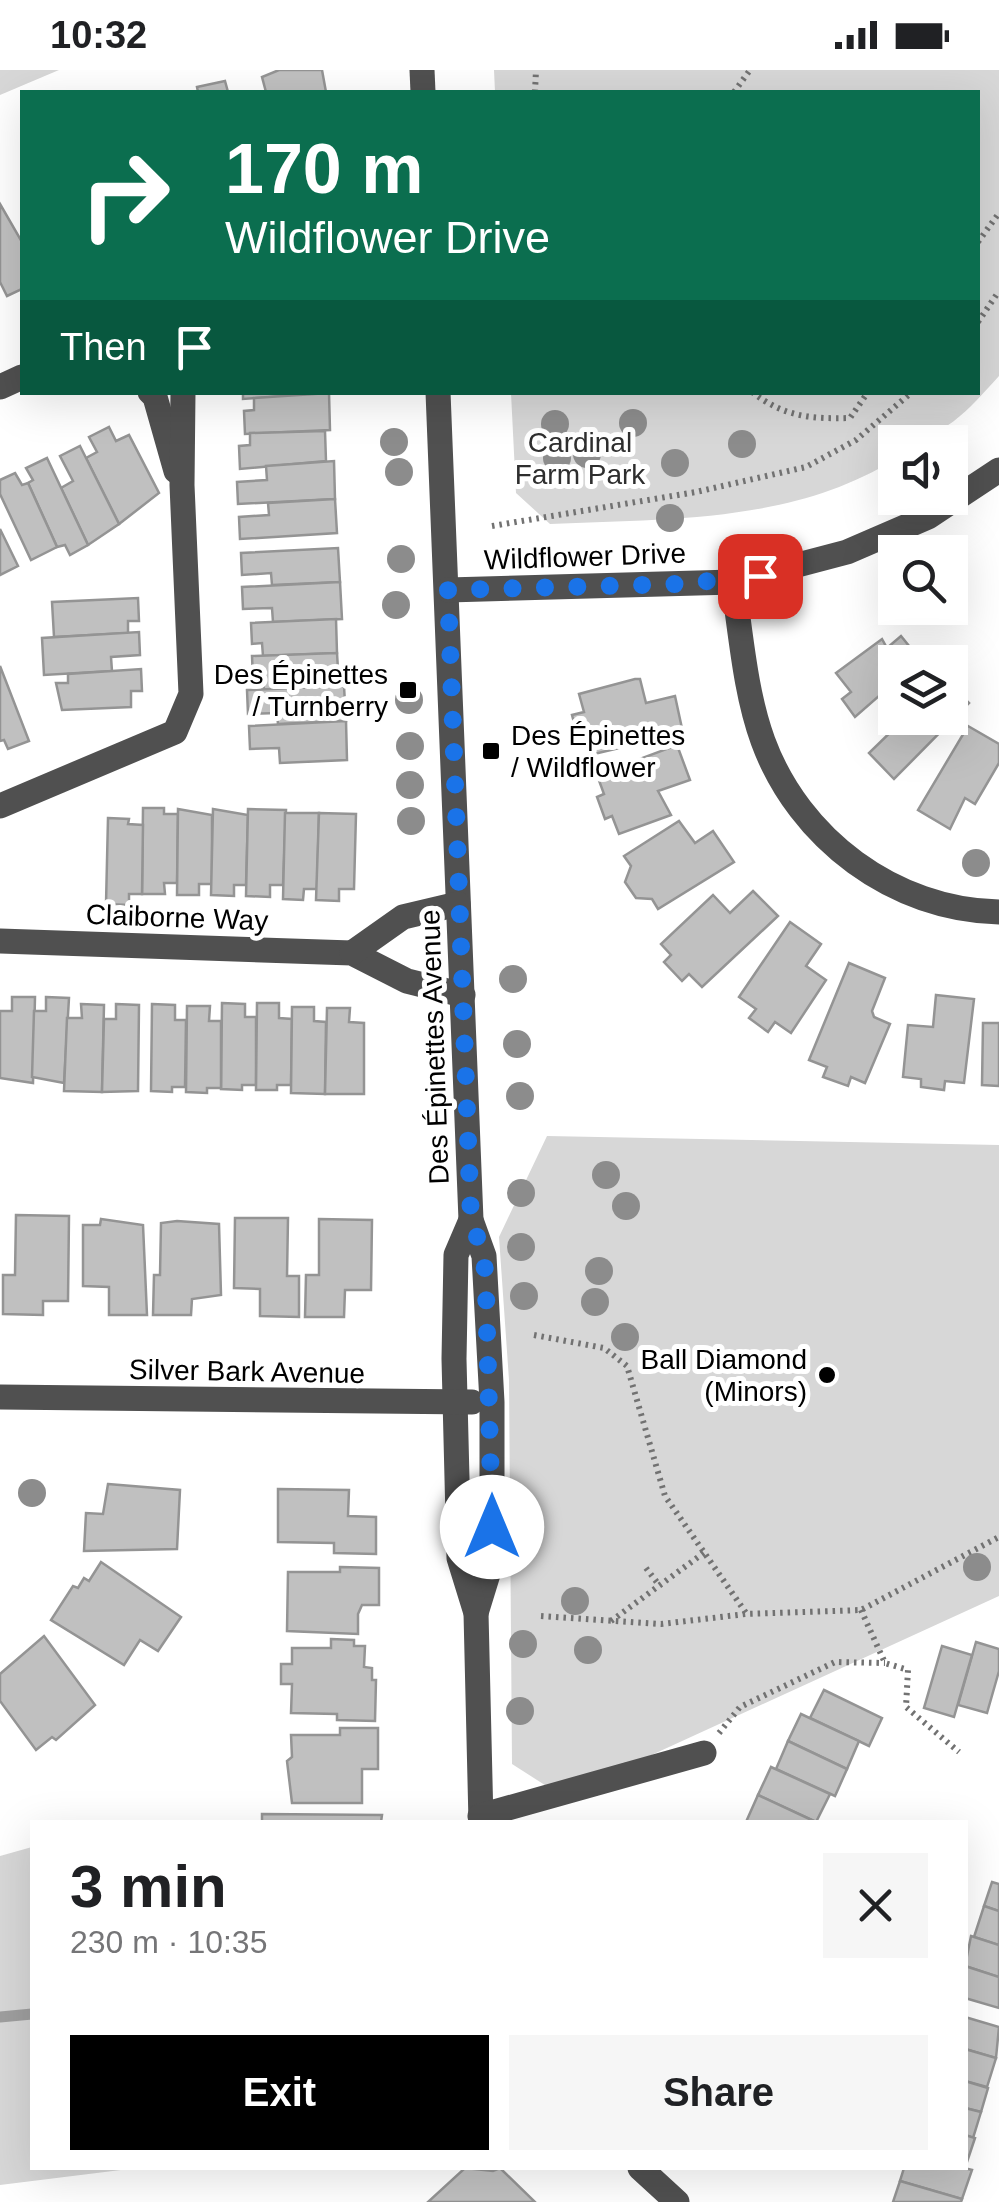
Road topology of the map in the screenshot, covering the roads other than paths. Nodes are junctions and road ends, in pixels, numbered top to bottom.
1 (151, 395) edge
2 (183, 395) edge
3 (438, 395) edge
4 (999, 470) edge
5 (182, 486) junction
6 (732, 582) junction
7 (448, 590) junction
8 (0, 806) edge
9 (458, 904) junction
10 (999, 912) edge
11 (0, 941) edge
12 (352, 953) junction
13 (463, 995) junction
14 (471, 1220) junction
15 (0, 1397) edge
16 (455, 1402) junction
17 (492, 1402) junction
18 (476, 1613) junction
19 (704, 1753) road end
20 (480, 1819) edge
21 (642, 2170) edge
22 (677, 2202) edge

1 - 5 street
2 - 5 street
3 - 7 street, Des Épinettes Avenue
4 - 6 street, Wildflower Drive
5 - 8 street
6 - 7 street, Wildflower Drive
6 - 10 street
7 - 9 street, Des Épinettes Avenue
9 - 12 street
9 - 13 street, Des Épinettes Avenue
11 - 12 street, Claiborne Way
12 - 13 street, Claiborne Way
13 - 14 street, Des Épinettes Avenue
14 - 16 street, Des Épinettes Avenue
14 - 17 street, Des Épinettes Avenue
15 - 16 street, Silver Bark Avenue
16 - 17 street, Silver Bark Avenue
16 - 18 street, Des Épinettes Avenue
17 - 18 street, Des Épinettes Avenue
18 - 20 street, Des Épinettes Avenue
19 - 20 street
21 - 22 street

